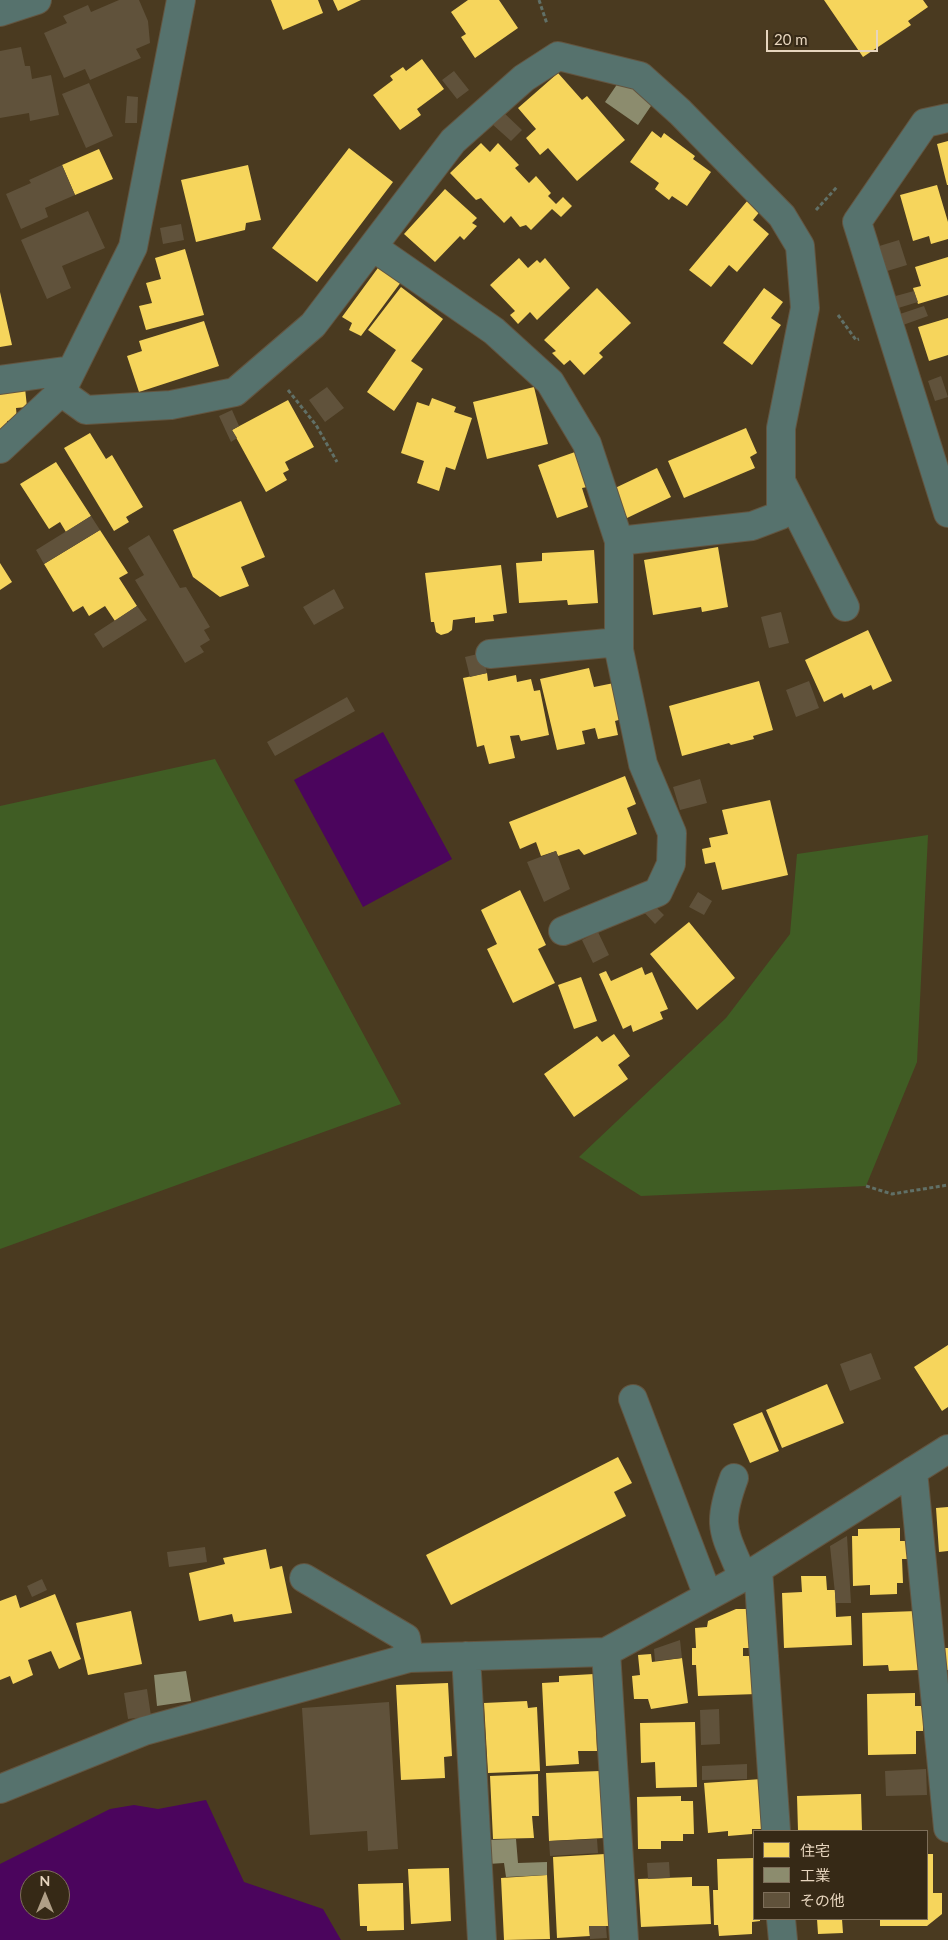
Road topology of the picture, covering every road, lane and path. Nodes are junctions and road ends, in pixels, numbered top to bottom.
1 (37, 0) edge
2 (181, 0) edge
3 (0, 12) edge
4 (948, 118) edge
5 (373, 247) junction
6 (268, 364) junction
7 (0, 380) edge
8 (66, 381) junction
9 (0, 449) edge
10 (337, 462) dead end
11 (780, 480) junction
12 (948, 514) edge
13 (619, 541) junction
14 (845, 607) dead end
15 (619, 642) junction
16 (490, 654) dead end
17 (562, 931) dead end
18 (948, 1185) edge
19 (866, 1186) dead end
20 (633, 1399) dead end
21 (948, 1449) edge
22 (913, 1471) junction
23 (734, 1478) dead end
24 (751, 1573) junction
25 (304, 1578) dead end
26 (708, 1596) junction
27 (606, 1652) junction
28 (466, 1656) junction
29 (409, 1658) junction
30 (0, 1789) edge
31 (948, 1828) edge
32 (776, 1830) edge
33 (781, 1920) edge
34 (482, 1940) edge
35 (624, 1940) edge
36 (783, 1940) edge

1 - 3 street
2 - 8 street
4 - 12 street
5 - 6 street
5 - 11 street
5 - 13 street
6 - 8 street
6 - 10 path
7 - 8 street
8 - 9 street
11 - 13 street
11 - 14 street
13 - 15 street
15 - 16 street
15 - 17 street
18 - 19 path
20 - 26 street
21 - 22 street
22 - 24 street
22 - 31 street
23 - 24 street
24 - 26 street
24 - 32 street
25 - 29 street
26 - 27 street
27 - 28 street
27 - 35 street
28 - 29 street
28 - 34 street
29 - 30 street
33 - 36 street

